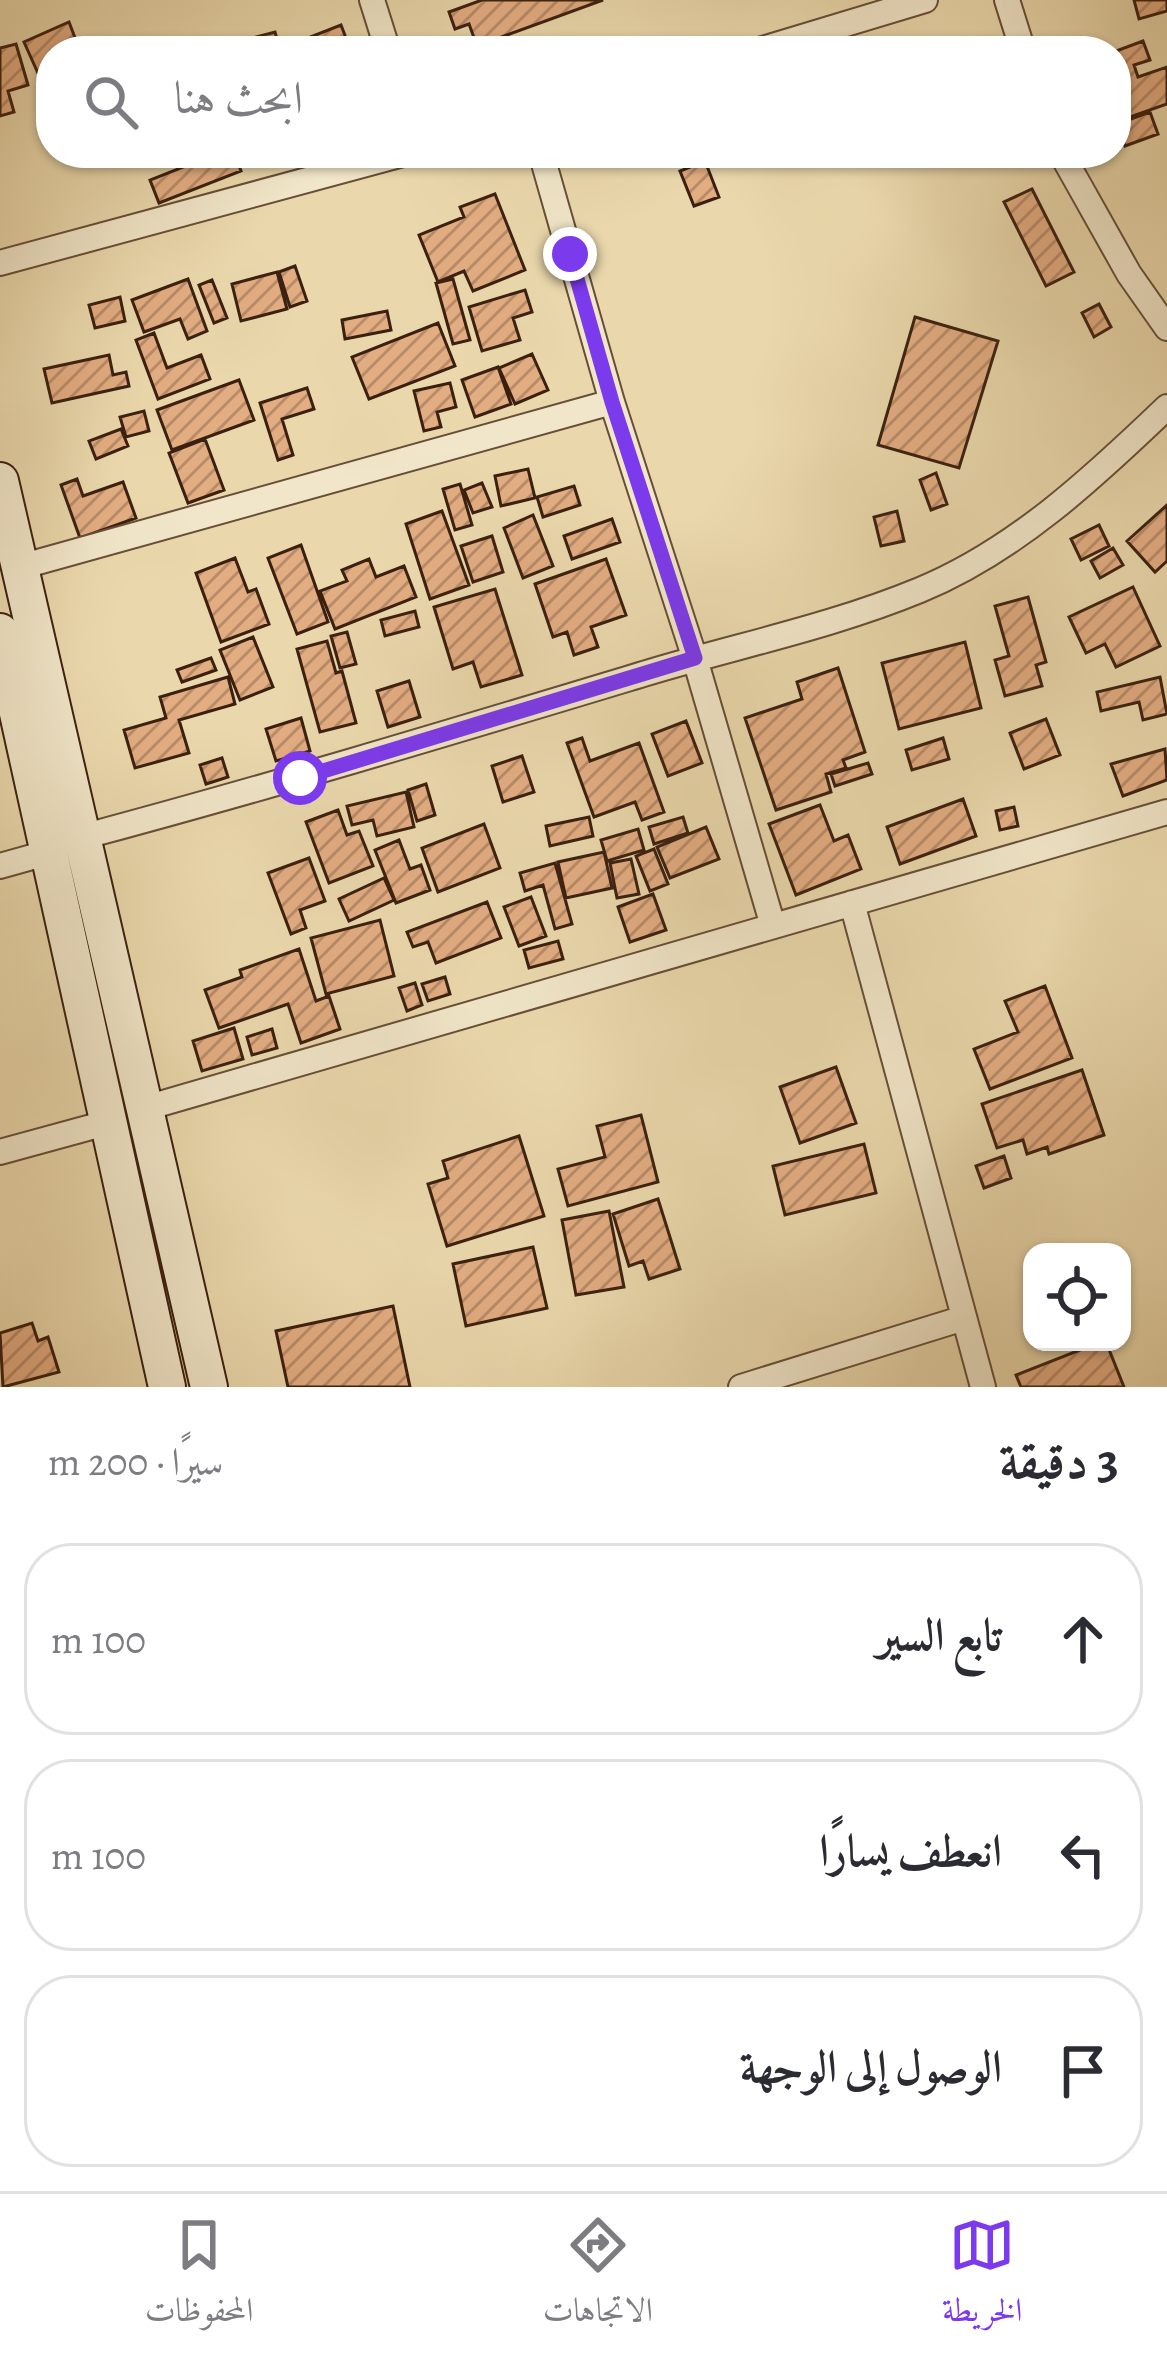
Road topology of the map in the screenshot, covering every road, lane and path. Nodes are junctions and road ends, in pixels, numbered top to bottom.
1 (372, 0) edge
2 (925, 0) edge
3 (1006, 0) edge
4 (383, 36) edge
5 (805, 36) edge
6 (1017, 36) edge
7 (352, 168) edge
8 (546, 168) edge
9 (1069, 168) edge
10 (0, 263) edge
11 (1167, 328) edge
12 (612, 402) junction
13 (1167, 406) edge
14 (0, 481) edge
15 (20, 567) junction
16 (0, 632) edge
17 (695, 658) junction
18 (1167, 812) edge
19 (66, 844) junction
20 (0, 866) edge
21 (852, 903) junction
22 (773, 926) junction
23 (146, 1108) junction
24 (106, 1123) junction
25 (0, 1152) edge
26 (964, 1318) junction
27 (167, 1387) edge
28 (209, 1387) edge
29 (741, 1387) edge
30 (983, 1387) edge

1 - 4 street
2 - 5 street
3 - 6 street
7 - 10 street
8 - 12 street
9 - 11 street
12 - 15 street
12 - 17 street
13 - 17 street
14 - 15 street
15 - 19 street
16 - 19 street
17 - 19 street
17 - 22 street
18 - 21 street
19 - 20 street
19 - 23 street
19 - 24 street
21 - 22 street
21 - 26 street
22 - 23 street
23 - 28 street
24 - 25 street
24 - 27 street
26 - 29 street
26 - 30 street

